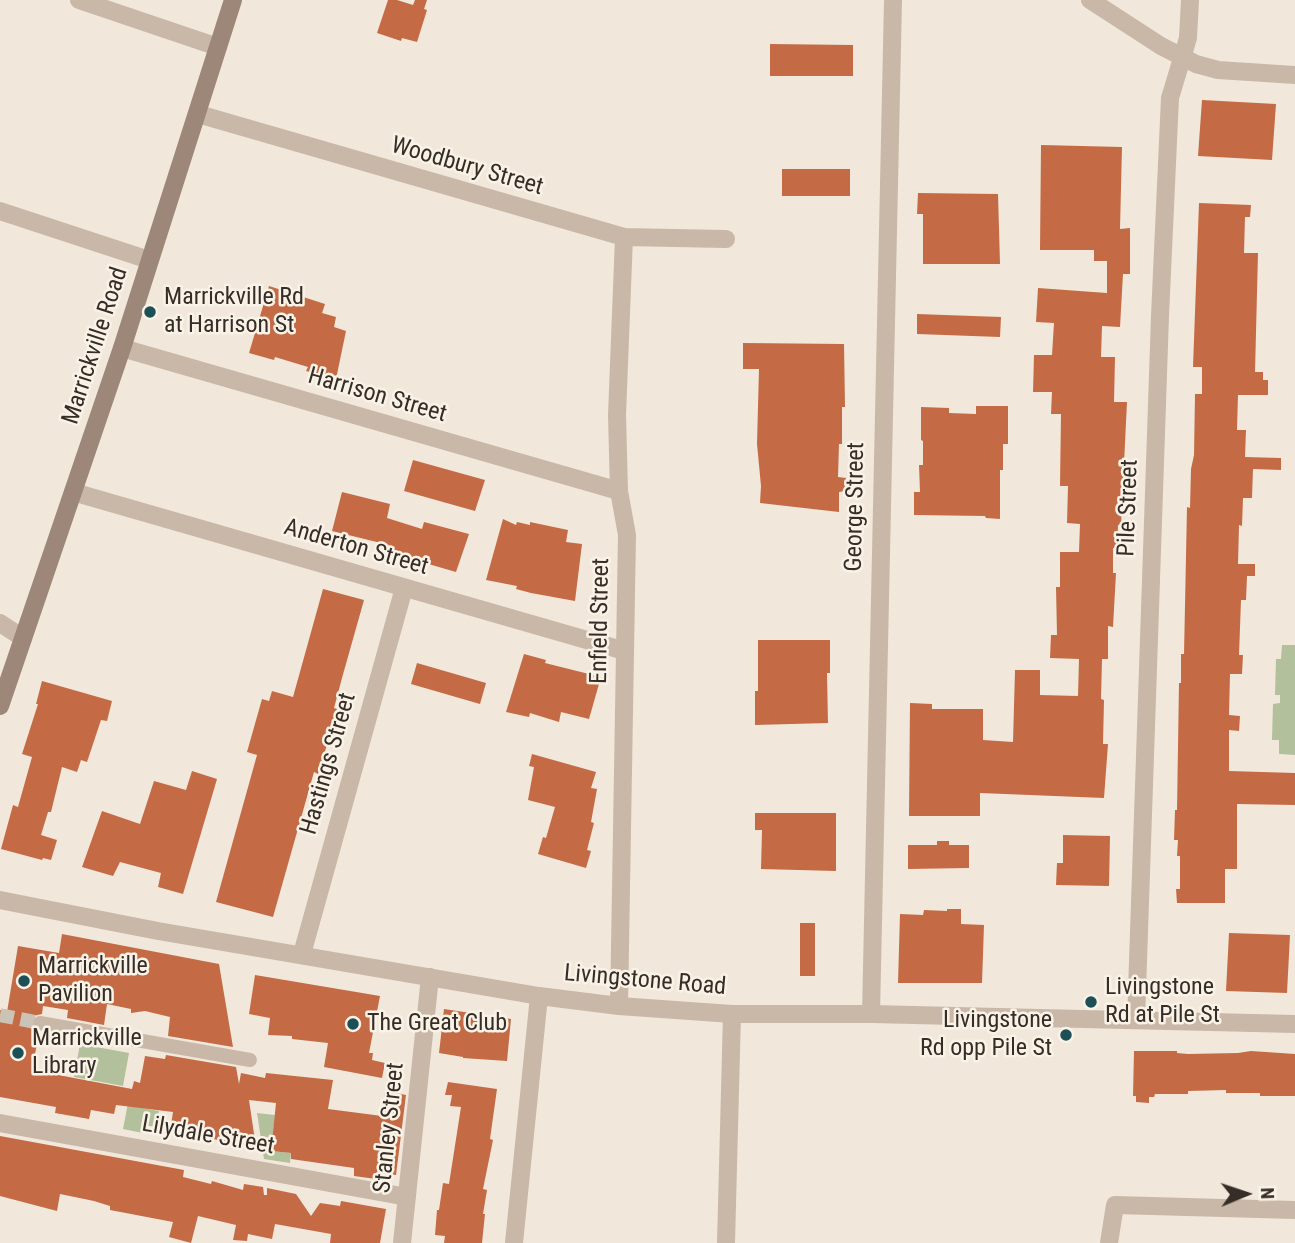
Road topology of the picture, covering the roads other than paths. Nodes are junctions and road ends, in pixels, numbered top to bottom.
1 (79, 0) edge
2 (233, 0) edge
3 (893, 0) edge
4 (1090, 0) edge
5 (1190, 0) edge
6 (218, 47) junction
7 (1181, 58) junction
8 (1295, 75) edge
9 (198, 114) junction
10 (0, 211) edge
11 (624, 237) junction
12 (726, 239) dead end
13 (149, 260) junction
14 (122, 348) junction
15 (619, 491) junction
16 (73, 492) junction
17 (404, 588) junction
18 (0, 623) edge
19 (23, 638) junction
20 (625, 651) junction
21 (0, 706) edge
22 (0, 900) edge
23 (302, 954) junction
24 (430, 977) junction
25 (539, 996) junction
26 (619, 1006) junction
27 (732, 1014) junction
28 (871, 1014) junction
29 (1136, 1020) junction
30 (40, 1023) tunnel mouth
31 (1295, 1024) edge
32 (250, 1060) dead end
33 (0, 1123) edge
34 (407, 1197) junction
35 (1295, 1210) edge
36 (402, 1243) edge
37 (514, 1243) edge
38 (726, 1243) edge
39 (1109, 1243) edge

1 - 6 street
2 - 6 main road, Marrickville Road
3 - 28 street, George Street
4 - 7 street
5 - 7 street, Pile Street
6 - 9 main road, Marrickville Road
7 - 8 street
7 - 29 street, Pile Street
9 - 11 street, Woodbury Street
9 - 13 main road, Marrickville Road
10 - 13 street
11 - 12 street, Woodbury Street
11 - 15 street, Enfield Street
13 - 14 main road, Marrickville Road
14 - 15 street, Harrison Street
14 - 16 main road, Marrickville Road
15 - 20 street, Enfield Street
16 - 17 street, Anderton Street
16 - 19 main road, Marrickville Road
17 - 20 street, Anderton Street
17 - 23 street, Hastings Street
18 - 19 street
19 - 21 main road, Marrickville Road
20 - 26 street, Enfield Street
22 - 23 street, Livingstone Road
23 - 24 street, Livingstone Road
24 - 25 street, Livingstone Road
24 - 34 street, Stanley Street
25 - 26 street, Livingstone Road
25 - 37 street
26 - 27 street, Livingstone Road
27 - 28 street, Livingstone Road
27 - 38 street
28 - 29 street, Livingstone Road
29 - 31 street, Livingstone Road
30 - 32 street
33 - 34 street, Lilydale Street
34 - 36 street, Stanley Street
35 - 39 street

